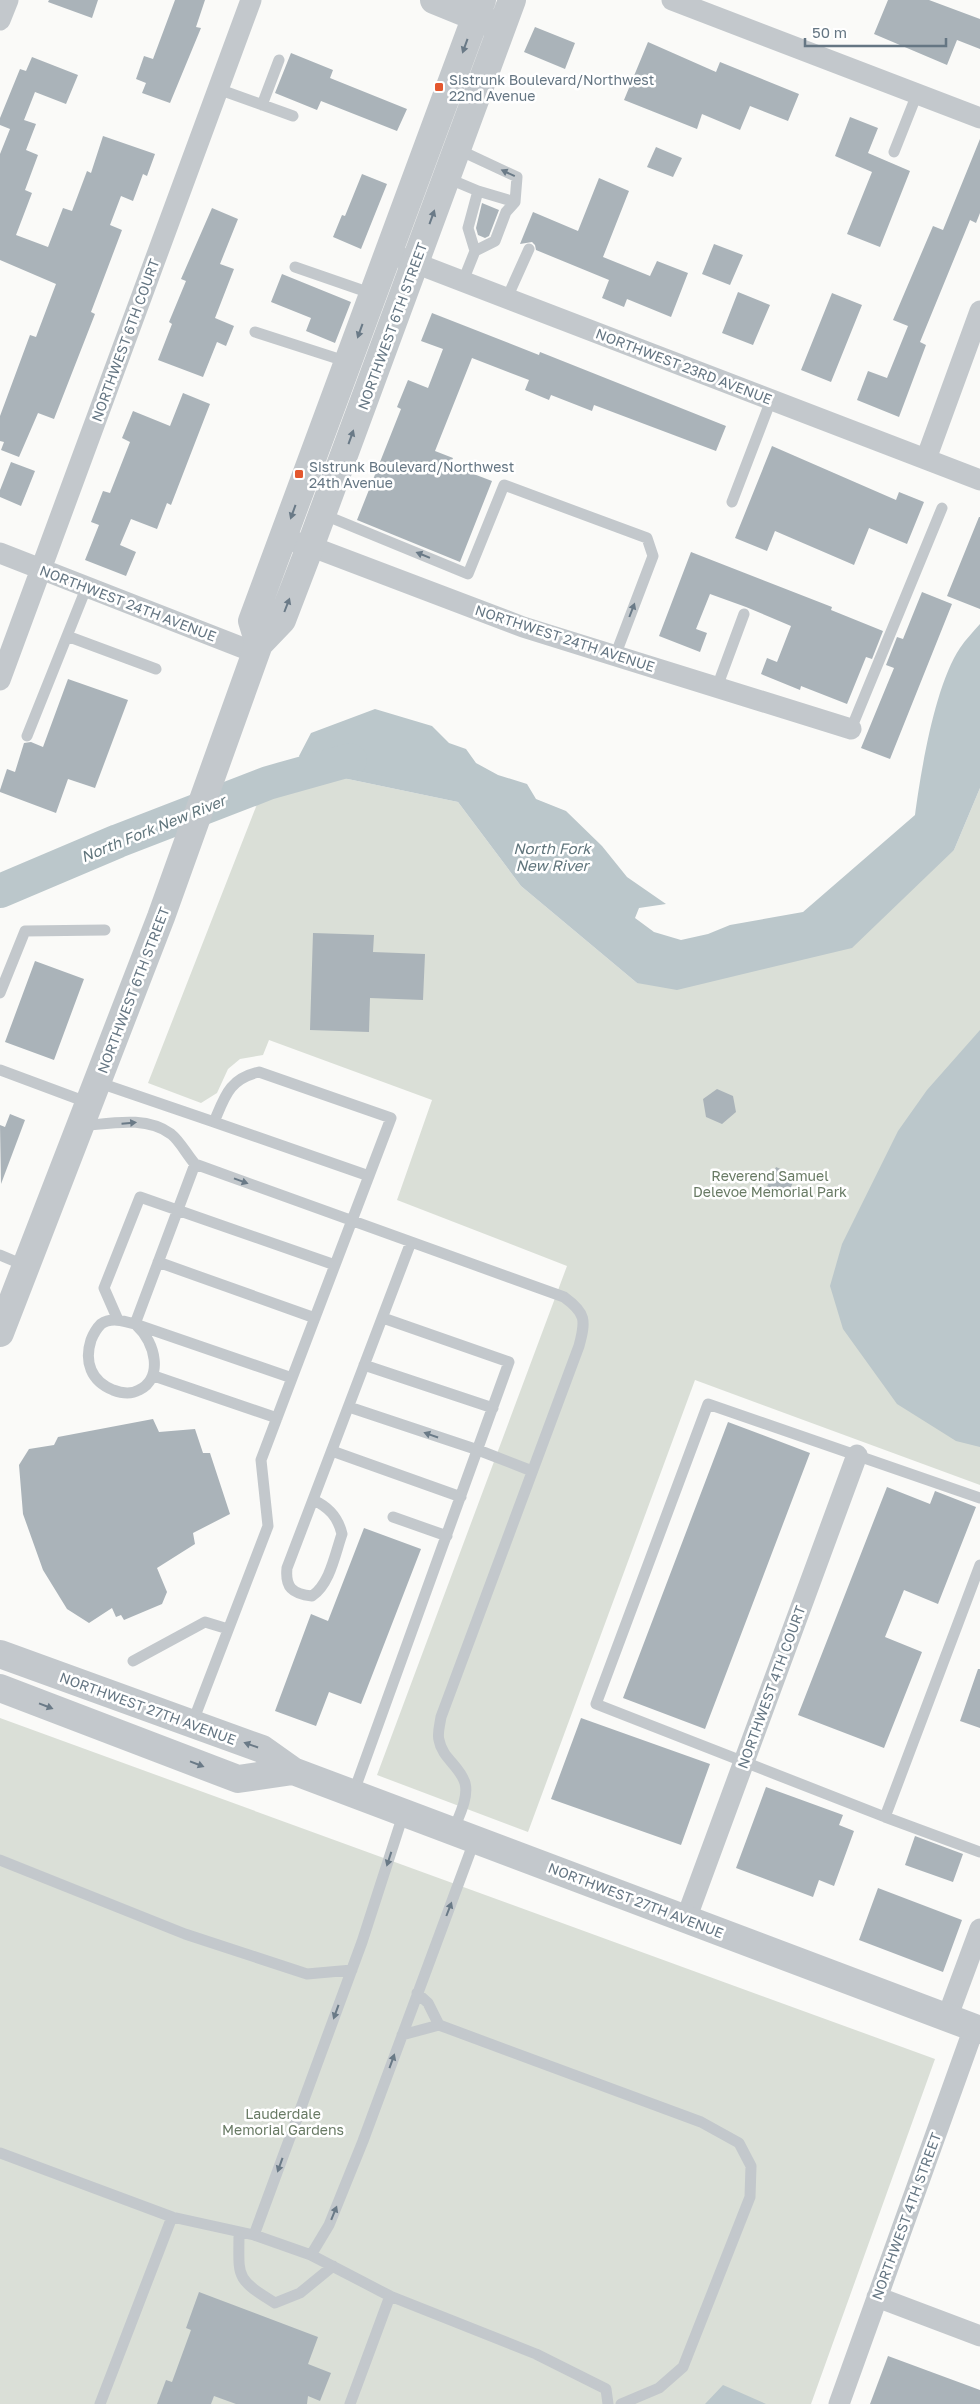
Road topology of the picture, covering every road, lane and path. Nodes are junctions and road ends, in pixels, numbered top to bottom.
1 (8, 0) edge
2 (251, 0) edge
3 (434, 0) edge
4 (512, 0) edge
5 (672, 0) edge
6 (479, 9) edge
7 (0, 20) edge
8 (502, 28) junction
9 (279, 60) dead end
10 (218, 89) junction
11 (917, 94) junction
12 (262, 105) junction
13 (293, 116) dead end
14 (980, 118) edge
15 (457, 149) junction
16 (894, 152) dead end
17 (446, 178) junction
18 (478, 191) junction
19 (515, 202) junction
20 (528, 249) dead end
21 (475, 251) junction
22 (389, 253) junction
23 (415, 263) junction
24 (295, 267) dead end
25 (463, 281) junction
26 (374, 294) junction
27 (507, 298) junction
28 (980, 311) edge
29 (255, 332) dead end
30 (348, 362) junction
31 (771, 400) junction
32 (926, 459) junction
33 (980, 480) edge
34 (732, 502) dead end
35 (942, 508) dead end
36 (322, 514) junction
37 (283, 538) junction
38 (310, 547) junction
39 (0, 553) edge
40 (41, 568) junction
41 (87, 586) junction
42 (744, 614) dead end
43 (67, 636) junction
44 (257, 648) junction
45 (615, 656) junction
46 (156, 669) dead end
47 (0, 680) edge
48 (717, 687) junction
49 (851, 729) joint
50 (27, 736) dead end
51 (105, 930) dead end
52 (0, 994) edge
53 (0, 1070) edge
54 (89, 1104) junction
55 (214, 1122) junction
56 (195, 1164) junction
57 (369, 1176) junction
58 (177, 1211) junction
59 (352, 1221) junction
60 (411, 1242) junction
61 (0, 1255) edge
62 (158, 1262) junction
63 (334, 1265) junction
64 (26, 1266) junction
65 (314, 1318) junction
66 (383, 1318) junction
67 (118, 1320) junction
68 (135, 1324) junction
69 (0, 1333) edge
70 (364, 1365) junction
71 (154, 1376) junction
72 (292, 1378) junction
73 (349, 1407) junction
74 (493, 1408) junction
75 (277, 1418) junction
76 (478, 1450) junction
77 (332, 1451) junction
78 (857, 1456) junction
79 (532, 1471) junction
80 (461, 1497) junction
81 (980, 1498) edge
82 (313, 1500) junction
83 (393, 1517) dead end
84 (446, 1536) junction
85 (980, 1565) edge
86 (228, 1629) junction
87 (0, 1654) edge
88 (133, 1661) dead end
89 (0, 1688) edge
90 (192, 1725) junction
91 (744, 1762) junction
92 (293, 1771) junction
93 (353, 1794) junction
94 (404, 1812) junction
95 (885, 1817) junction
96 (464, 1835) junction
97 (980, 1852) edge
98 (0, 1860) edge
99 (686, 1920) junction
100 (980, 1929) edge
101 (352, 1970) junction
102 (417, 1993) junction
103 (947, 2018) junction
104 (439, 2025) junction
105 (977, 2029) edge
106 (402, 2035) junction
107 (0, 2153) edge
108 (172, 2217) junction
109 (239, 2232) junction
110 (254, 2235) junction
111 (311, 2256) junction
112 (332, 2266) junction
113 (390, 2296) junction
114 (878, 2297) junction
115 (980, 2336) edge
116 (100, 2404) edge
117 (350, 2404) edge
118 (608, 2404) edge
119 (621, 2404) edge
120 (838, 2404) edge

1 - 7 street
2 - 10 street, NORTHWEST 6TH COURT
3 - 6 street
4 - 8 street, NORTHWEST 6TH STREET
5 - 11 street
6 - 8 street
6 -> 22 street, NORTHWEST 6TH STREET
8 - 15 street, NORTHWEST 6TH STREET
9 - 12 lane
10 - 12 lane
10 - 40 street, NORTHWEST 6TH COURT
11 - 14 street
11 - 16 lane
12 - 13 lane
15 - 17 street, NORTHWEST 6TH STREET
19 -> 15 lane
17 - 18 lane
23 -> 17 street, NORTHWEST 6TH STREET
18 - 19 lane
18 - 21 lane
19 - 21 lane
20 - 27 lane
21 - 25 lane
22 - 23 street, NORTHWEST 23RD AVENUE
22 - 26 street, NORTHWEST 6TH STREET
23 - 25 street, NORTHWEST 23RD AVENUE
36 -> 23 street, NORTHWEST 6TH STREET
24 - 26 lane
25 - 27 street, NORTHWEST 23RD AVENUE
26 -> 30 street, NORTHWEST 6TH STREET
27 - 31 street, NORTHWEST 23RD AVENUE
28 - 32 street
29 - 30 lane
30 -> 37 street, NORTHWEST 6TH STREET
31 - 32 street, NORTHWEST 23RD AVENUE
31 - 34 lane
32 - 33 street, NORTHWEST 23RD AVENUE
35 - 49 lane
36 - 38 street, NORTHWEST 6TH STREET
45 -> 36 lane
37 - 38 street, NORTHWEST 24TH AVENUE
37 - 44 street, NORTHWEST 6TH STREET
44 -> 38 street, NORTHWEST 6TH STREET
38 - 45 street, NORTHWEST 24TH AVENUE
39 - 40 street, NORTHWEST 24TH AVENUE
40 - 41 street, NORTHWEST 24TH AVENUE
40 - 47 street, NORTHWEST 6TH COURT
41 - 43 lane
41 - 44 street, NORTHWEST 24TH AVENUE
42 - 48 lane
43 - 46 lane
43 - 50 lane
44 - 54 street, NORTHWEST 6TH STREET
45 - 48 street, NORTHWEST 24TH AVENUE
48 - 49 street, NORTHWEST 24TH AVENUE
51 - 52 lane
53 - 54 lane
54 - 55 lane
54 -> 56 lane
54 - 64 street, NORTHWEST 6TH STREET
55 - 57 lane
55 - 57 lane
56 - 58 lane
56 -> 59 lane
57 - 59 lane
58 - 62 lane
58 - 63 lane
58 - 67 lane
59 - 60 lane
59 - 63 lane
60 - 66 lane
60 - 79 lane
61 - 64 lane
62 - 65 lane
62 - 68 lane
63 - 65 lane
64 - 69 street, NORTHWEST 6TH STREET
65 - 72 lane
66 - 70 lane
66 - 74 lane
67 - 68 lane
67 - 71 lane
68 - 71 lane
68 - 72 lane
70 - 73 lane
70 - 74 lane
71 - 75 lane
72 - 75 lane
76 -> 73 lane
73 - 77 lane
74 - 76 lane
75 - 86 lane
76 - 79 lane
76 - 80 lane
77 - 80 lane
77 - 82 lane
78 - 81 lane
78 - 91 street, NORTHWEST 4TH COURT
78 - 91 lane
79 - 96 lane
80 - 84 lane
82 - 82 lane
83 - 84 lane
84 - 93 lane
85 - 95 lane
86 - 88 lane
86 - 90 lane
87 - 90 street, NORTHWEST 27TH AVENUE
89 -> 92 street, NORTHWEST 27TH AVENUE
92 -> 90 street, NORTHWEST 27TH AVENUE
91 - 95 lane
91 - 99 street, NORTHWEST 4TH COURT
92 - 93 street, NORTHWEST 27TH AVENUE
93 - 94 street, NORTHWEST 27TH AVENUE
94 - 96 street, NORTHWEST 27TH AVENUE
94 -> 101 lane
95 - 97 lane
96 - 99 street, NORTHWEST 27TH AVENUE
102 -> 96 lane
98 - 101 lane
99 - 103 street, NORTHWEST 27TH AVENUE
100 - 103 street
101 -> 110 lane
102 - 104 lane
102 - 106 lane
103 - 105 street, NORTHWEST 27TH AVENUE
104 - 106 lane
104 - 119 lane
105 - 114 street, NORTHWEST 4TH STREET
111 -> 106 lane
107 - 108 lane
108 - 109 lane
108 - 116 lane
109 - 110 lane
109 - 112 lane
110 - 111 lane
111 - 112 lane
112 - 113 lane
113 - 117 lane
113 - 118 lane
114 - 115 street
114 - 120 street, NORTHWEST 4TH STREET

